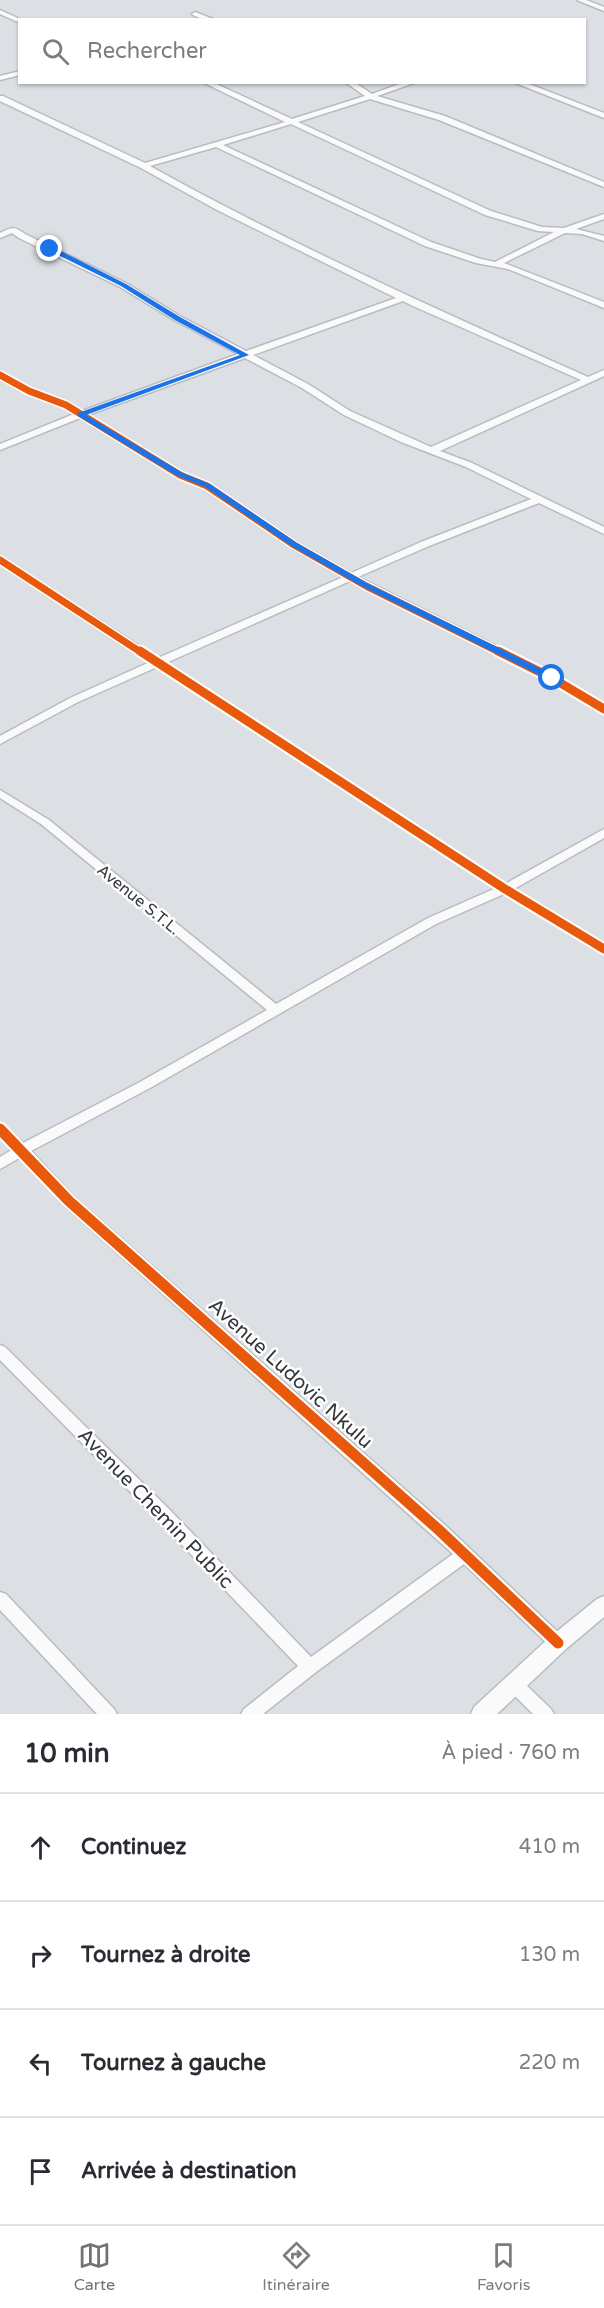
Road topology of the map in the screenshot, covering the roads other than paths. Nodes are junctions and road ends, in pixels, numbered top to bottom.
1 (580, 0) edge
2 (604, 9) edge
3 (0, 12) edge
4 (195, 14) dead end
5 (206, 18) edge
6 (18, 20) edge
7 (18, 74) edge
8 (0, 78) edge
9 (209, 84) edge
10 (351, 84) edge
11 (408, 84) edge
12 (521, 84) edge
13 (372, 96) junction
14 (0, 98) edge
15 (604, 116) edge
16 (289, 123) junction
17 (218, 145) junction
18 (144, 166) junction
19 (604, 185) edge
20 (604, 216) edge
21 (561, 232) junction
22 (0, 236) edge
23 (604, 239) edge
24 (495, 265) junction
25 (403, 298) junction
26 (604, 305) edge
27 (246, 355) junction
28 (604, 373) edge
29 (0, 375) edge
30 (588, 380) junction
31 (81, 415) junction
32 (0, 447) edge
33 (431, 451) junction
34 (540, 499) junction
35 (604, 531) edge
36 (0, 560) edge
37 (352, 577) junction
38 (158, 663) junction
39 (604, 709) edge
40 (0, 741) edge
41 (0, 793) edge
42 (604, 833) edge
43 (505, 889) junction
44 (604, 949) edge
45 (275, 1010) junction
46 (0, 1129) edge
47 (22, 1150) junction
48 (0, 1164) edge
49 (0, 1351) edge
50 (465, 1554) junction
51 (0, 1599) edge
52 (604, 1605) edge
53 (558, 1643) junction
54 (310, 1667) junction
55 (515, 1685) junction
56 (108, 1714) edge
57 (250, 1714) edge
58 (482, 1714) edge
59 (545, 1714) edge

1 - 2 street
3 - 6 street
4 - 5 street
7 - 8 street
9 - 16 street
10 - 13 street
11 - 13 street
12 - 15 street
13 - 16 street
13 - 19 street
14 - 18 street
16 - 17 street
16 - 21 street
17 - 18 street
17 - 24 street
18 - 25 street
20 - 21 street
21 - 23 street
21 - 24 street
22 - 27 street
24 - 26 street
25 - 27 street
25 - 30 street
27 - 31 street
27 - 33 street
28 - 30 street
29 - 31 street
30 - 33 street
31 - 32 street
31 - 37 street
33 - 34 street
34 - 35 street
34 - 37 street
36 - 38 street
37 - 38 street
37 - 39 street
38 - 40 street
38 - 43 street
41 - 45 street, Avenue S.T.L.
42 - 43 street
43 - 44 street
43 - 45 street
45 - 47 street
46 - 47 street, Avenue Ludovic Nkulu
47 - 48 street
47 - 50 street, Avenue Ludovic Nkulu
49 - 54 street, Avenue Chemin Public
50 - 53 street, Avenue Ludovic Nkulu
50 - 54 street
51 - 56 street
52 - 53 street
53 - 55 street
54 - 57 street
55 - 58 street
55 - 59 street

